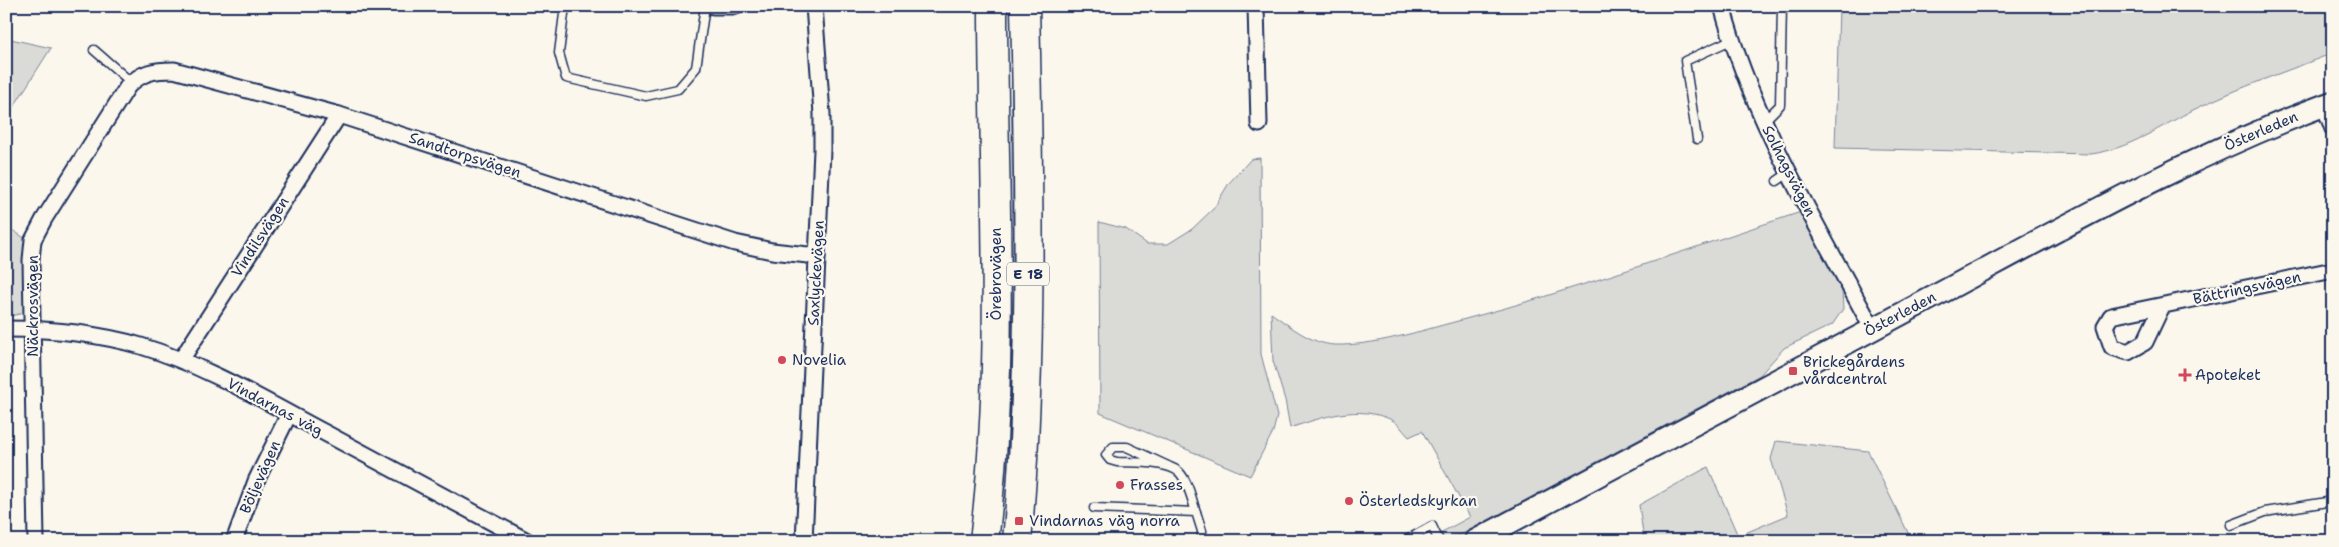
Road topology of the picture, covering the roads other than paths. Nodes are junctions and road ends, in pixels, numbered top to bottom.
1 (565, 6) edge
2 (705, 6) edge
3 (713, 6) edge
4 (736, 6) edge
5 (814, 6) edge
6 (993, 6) edge
7 (1025, 6) edge
8 (1256, 6) edge
9 (1722, 6) edge
10 (1782, 6) edge
11 (1731, 40) junction
12 (94, 50) dead end
13 (132, 83) junction
14 (122, 96) joint
15 (2329, 104) edge
16 (339, 115) junction
17 (1764, 121) junction
18 (1260, 124) dead end
19 (2333, 129) edge
20 (1697, 139) dead end
21 (1790, 172) junction
22 (1777, 181) dead end
23 (817, 256) junction
24 (2333, 270) edge
25 (2162, 306) dead end
26 (1872, 328) junction
27 (6, 329) edge
28 (32, 329) junction
29 (181, 360) junction
30 (289, 414) junction
31 (1170, 467) junction
32 (2333, 501) edge
33 (1094, 508) dead end
34 (1196, 512) junction
35 (2231, 525) dead end
36 (36, 541) edge
37 (234, 541) edge
38 (526, 541) edge
39 (804, 541) edge
40 (984, 541) edge
41 (1017, 541) edge
42 (1202, 541) edge
43 (1405, 541) edge
44 (1439, 541) edge
45 (1475, 541) edge

1 - 2 lane
3 - 4 street
5 - 23 street, Saxlyckevägen
6 - 40 highway, Örebrovägen / E 18
7 - 41 highway, E 18
8 - 18 street
9 - 11 street, Solhagsvägen
10 - 17 lane
11 - 17 street, Solhagsvägen
11 - 20 lane
12 - 13 lane
13 - 14 street, Sandtorpsvägen
13 - 16 street, Sandtorpsvägen
14 - 28 street, Näckrosvägen
15 - 19 street
15 - 26 main road, Österleden
16 - 23 street, Sandtorpsvägen
16 - 29 street, Vindilsvägen
17 - 21 street, Solhagsvägen
21 - 22 lane
21 - 26 street, Solhagsvägen
23 - 39 street, Saxlyckevägen
24 - 25 street, Bättringsvägen
26 - 45 main road, Österleden
27 - 28 street, Vindarnas väg
28 - 29 street, Vindarnas väg
28 - 36 street, Näckrosvägen
29 - 30 street, Vindarnas väg
30 - 37 street, Böljevägen
30 - 38 street, Vindarnas väg
31 - 31 lane
31 - 34 lane
32 - 35 lane
33 - 34 lane
34 - 42 lane
43 - 44 lane

